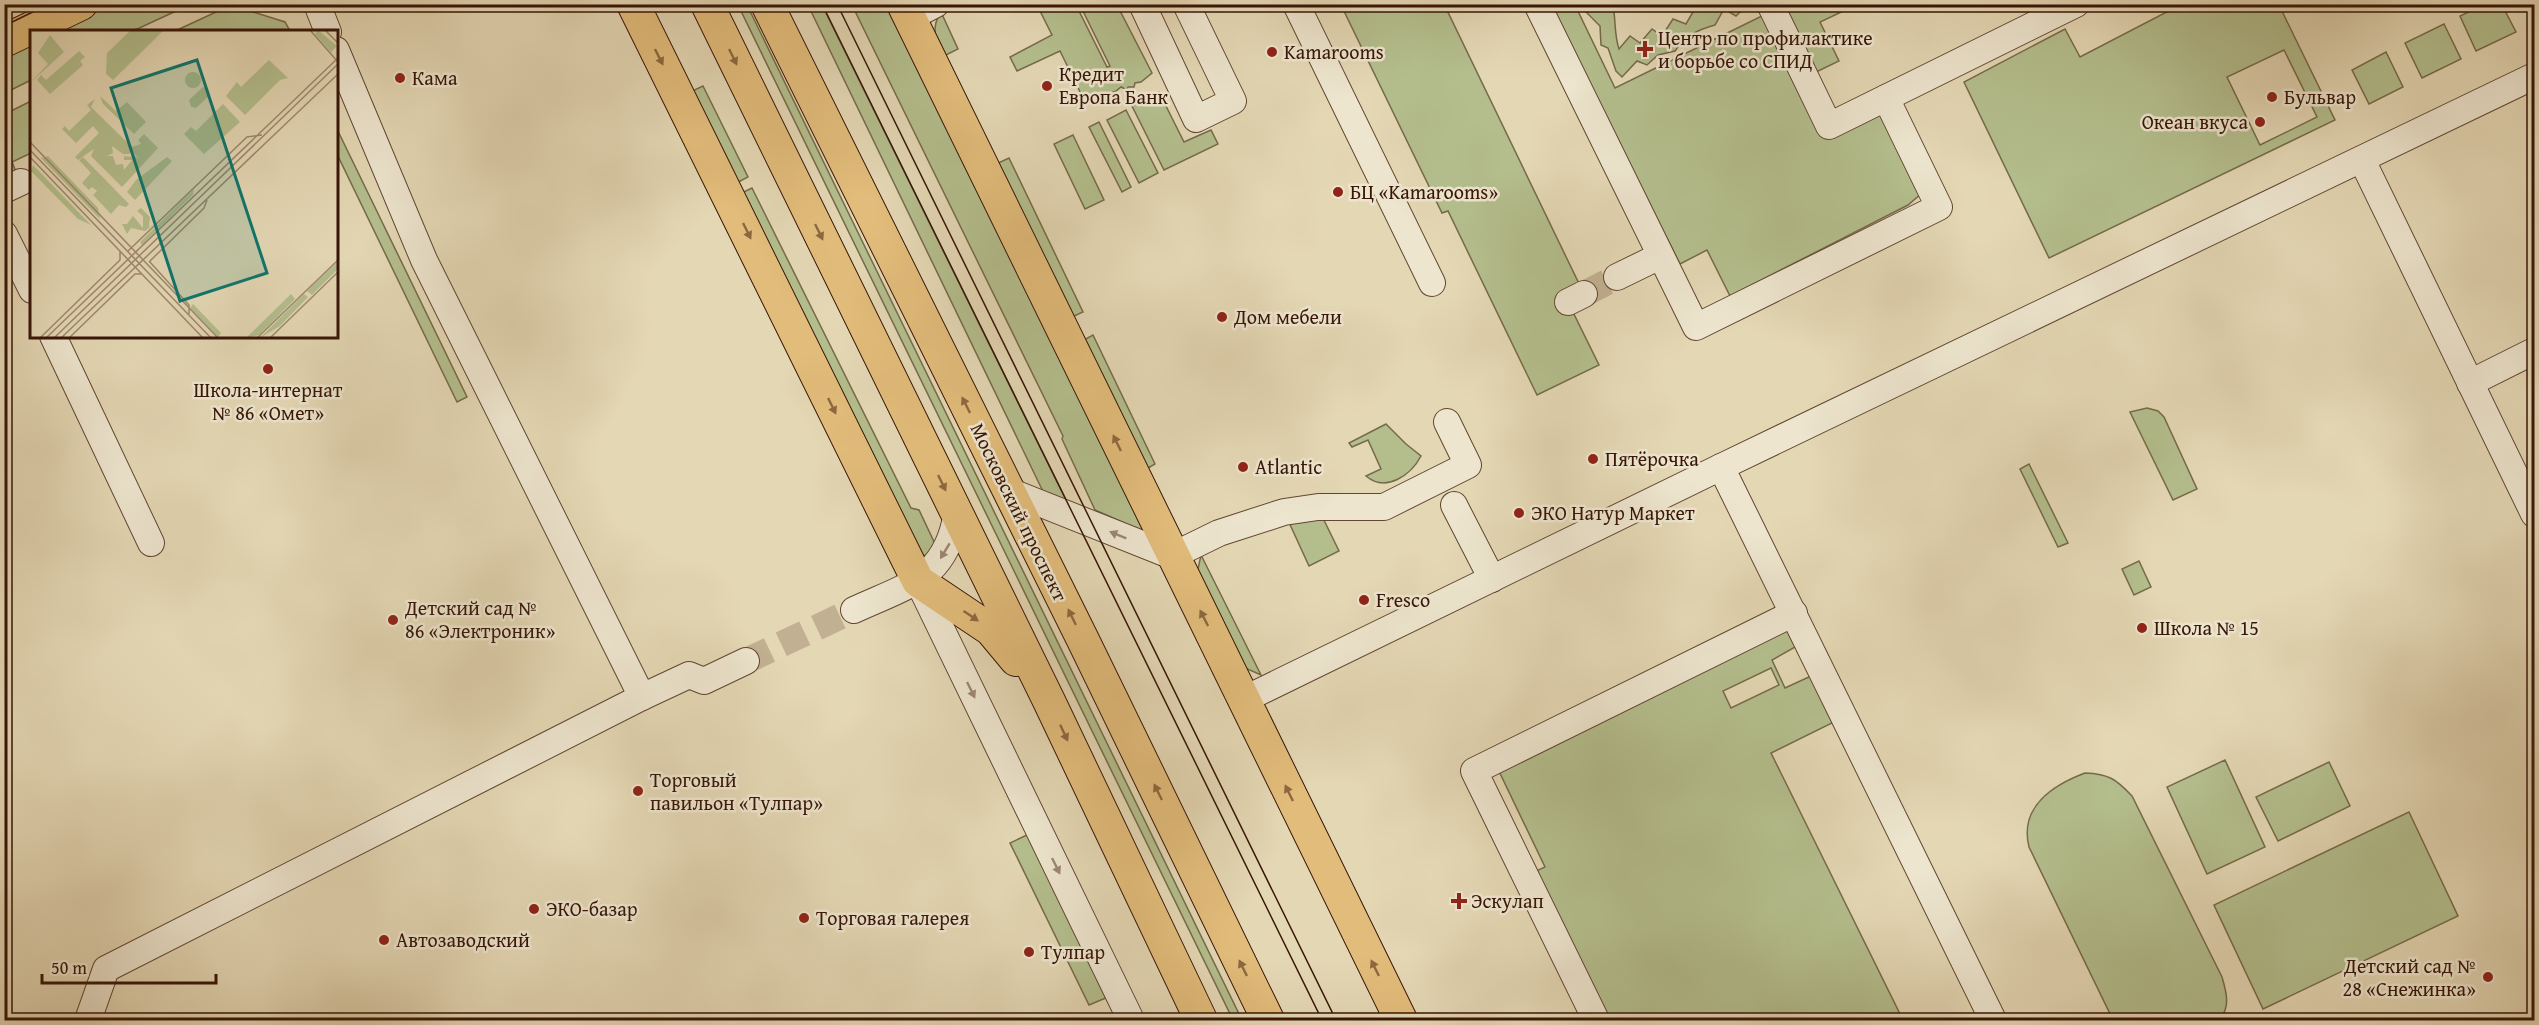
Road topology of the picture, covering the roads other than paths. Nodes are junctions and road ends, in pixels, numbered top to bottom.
1 (81, 4) edge
2 (317, 4) edge
3 (633, 4) edge
4 (707, 4) edge
5 (766, 4) edge
6 (1142, 4) edge
7 (1186, 4) edge
8 (1296, 4) edge
9 (1537, 4) edge
10 (1770, 4) edge
11 (2076, 4) edge
12 (916, 9) edge
13 (327, 30) edge
14 (4, 41) edge
15 (338, 55) edge
16 (2535, 76) edge
17 (1886, 98) junction
18 (2362, 160) junction
19 (4, 234) edge
20 (1660, 256) junction
21 (1617, 277) tunnel mouth
22 (1432, 283) dead end
23 (30, 286) edge
24 (54, 338) edge
25 (2535, 351) edge
26 (2470, 383) junction
27 (1447, 422) dead end
28 (1721, 467) junction
29 (1009, 491) junction
30 (1454, 505) dead end
31 (957, 513) junction
32 (2535, 513) edge
33 (152, 543) dead end
34 (1172, 556) junction
35 (1492, 579) junction
36 (918, 581) junction
37 (854, 609) tunnel mouth
38 (1794, 613) junction
39 (746, 661) tunnel mouth
40 (642, 697) junction
41 (1245, 699) junction
42 (1049, 701) junction
43 (88, 1020) edge
44 (1131, 1020) edge
45 (1201, 1020) edge
46 (1268, 1020) edge
47 (1401, 1020) edge
48 (1596, 1020) edge
49 (1993, 1020) edge

1 - 14 main road
2 - 13 street
3 -> 36 main road
4 -> 31 main road
29 -> 5 main road, Московский проспект
6 - 7 street
8 - 22 street
9 - 20 street
10 - 17 street
11 - 17 street
34 -> 12 main road
15 - 40 street
16 - 18 street
17 - 20 street
18 - 26 street
18 - 28 street
19 - 23 street
20 - 21 street
24 - 33 street
25 - 26 street
26 - 32 street
27 - 34 street
28 - 35 street
28 - 38 street
34 -> 29 street
46 -> 29 main road, Московский проспект
30 - 35 street
31 -> 36 street
31 - 42 main road
41 -> 34 main road
35 - 41 street
36 - 37 street
36 -> 42 main road
36 -> 44 street
38 - 48 street
38 - 49 street
39 - 40 street
40 - 43 street
47 -> 41 main road
42 -> 45 main road

